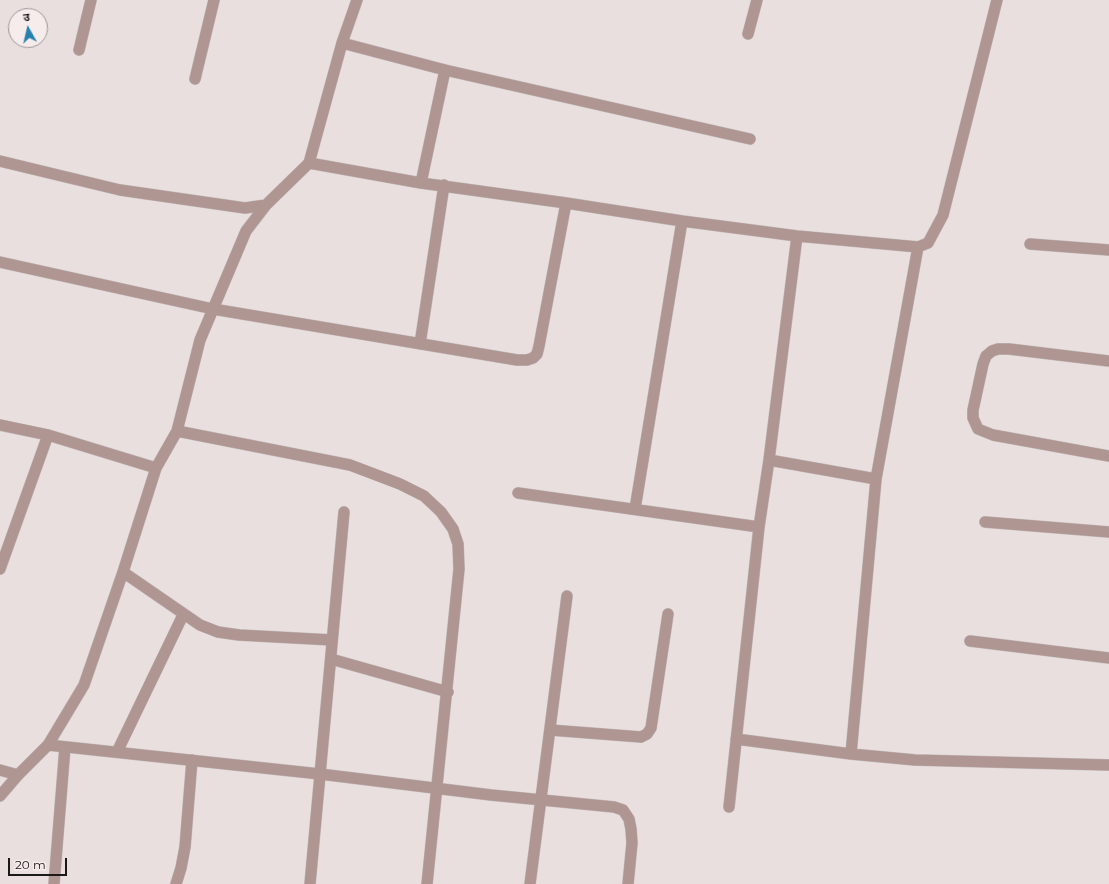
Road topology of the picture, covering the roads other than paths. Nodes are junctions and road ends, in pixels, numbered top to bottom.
1 (91, 0) edge
2 (214, 0) edge
3 (357, 0) edge
4 (757, 0) edge
5 (997, 0) edge
6 (748, 34) dead end
7 (342, 44) junction
8 (79, 50) dead end
9 (445, 70) junction
10 (195, 79) dead end
11 (750, 139) dead end
12 (0, 161) edge
13 (309, 163) junction
14 (421, 183) junction
15 (444, 185) junction
16 (566, 203) junction
17 (266, 205) junction
18 (682, 221) junction
19 (797, 236) junction
20 (1030, 244) dead end
21 (918, 247) junction
22 (1109, 250) edge
23 (0, 262) edge
24 (213, 309) junction
25 (420, 344) junction
26 (1109, 361) edge
27 (0, 425) edge
28 (177, 431) junction
29 (48, 435) junction
30 (1109, 456) edge
31 (769, 460) junction
32 (156, 468) junction
33 (876, 479) junction
34 (518, 493) dead end
35 (635, 509) junction
36 (344, 512) dead end
37 (984, 522) dead end
38 (759, 527) junction
39 (1109, 532) edge
40 (0, 569) edge
41 (123, 572) junction
42 (567, 596) dead end
43 (183, 614) junction
44 (668, 614) dead end
45 (332, 640) junction
46 (970, 641) dead end
47 (1109, 658) edge
48 (331, 659) junction
49 (448, 692) junction
50 (550, 730) junction
51 (736, 739) junction
52 (48, 745) junction
53 (65, 747) junction
54 (117, 752) junction
55 (851, 754) junction
56 (192, 760) junction
57 (1109, 765) edge
58 (0, 770) edge
59 (320, 774) junction
60 (18, 775) junction
61 (437, 787) junction
62 (0, 796) edge
63 (541, 799) junction
64 (728, 807) dead end
65 (54, 884) edge
66 (176, 884) edge
67 (310, 884) edge
68 (427, 884) edge
69 (530, 884) edge
70 (628, 884) edge

1 - 8 street
2 - 10 street
3 - 7 street
4 - 6 street
5 - 21 street
7 - 9 street
7 - 13 street
9 - 11 street
9 - 14 street
12 - 17 street
13 - 14 street
13 - 17 street
14 - 15 street
15 - 16 street
15 - 25 street
16 - 18 street
16 - 25 street
17 - 24 street
18 - 19 street
18 - 35 street
19 - 21 street
19 - 31 street
20 - 22 street
21 - 33 street
23 - 24 street
24 - 25 street
24 - 28 street
26 - 30 street
27 - 29 street
28 - 32 street
28 - 49 street
29 - 32 street
29 - 40 street
31 - 33 street
31 - 38 street
32 - 41 street
33 - 55 street
34 - 35 street
35 - 38 street
36 - 45 street
37 - 39 street
38 - 51 street
41 - 43 street
41 - 52 street
42 - 50 street
43 - 45 street
43 - 54 street
44 - 50 street
45 - 48 street
46 - 47 street
48 - 49 street
48 - 59 street
49 - 61 street
50 - 63 street
51 - 55 street
51 - 64 street
52 - 53 street
52 - 60 street
53 - 54 street
53 - 65 street
54 - 56 street
55 - 57 street
56 - 59 street
56 - 66 street
58 - 60 street
59 - 61 street
59 - 67 street
60 - 62 street
61 - 63 street
61 - 68 street
63 - 69 street
63 - 70 street

